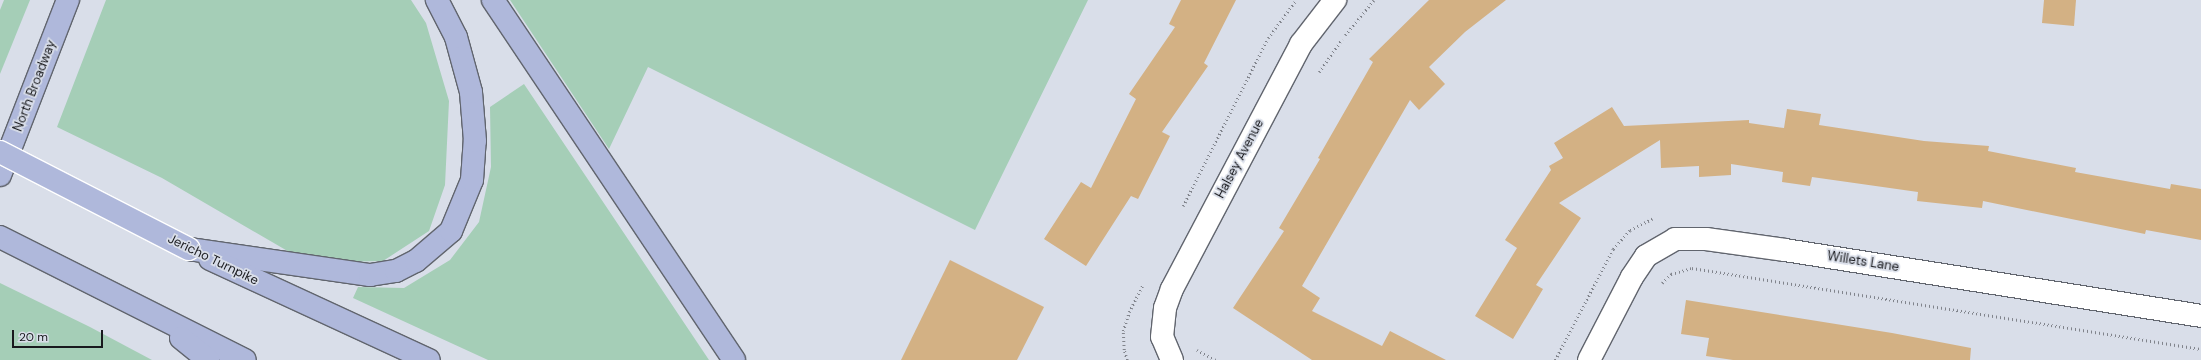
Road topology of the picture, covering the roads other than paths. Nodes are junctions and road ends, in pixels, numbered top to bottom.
1 (68, 0) edge
2 (437, 0) edge
3 (493, 0) edge
4 (1335, 0) edge
5 (0, 168) edge
6 (0, 237) edge
7 (189, 249) junction
8 (148, 310) junction
9 (2201, 316) edge
10 (208, 360) edge
11 (245, 360) edge
12 (429, 360) edge
13 (734, 360) edge
14 (1172, 360) edge
15 (1589, 360) edge

1 - 5 main road, North Broadway
2 - 7 main road
3 - 13 main road
4 - 14 street, Halsey Avenue
5 - 7 main road, Jericho Turnpike, bridge
6 - 8 main road
7 - 12 main road, Jericho Turnpike
8 - 10 main road
8 - 11 main road
9 - 15 street, Willets Lane

